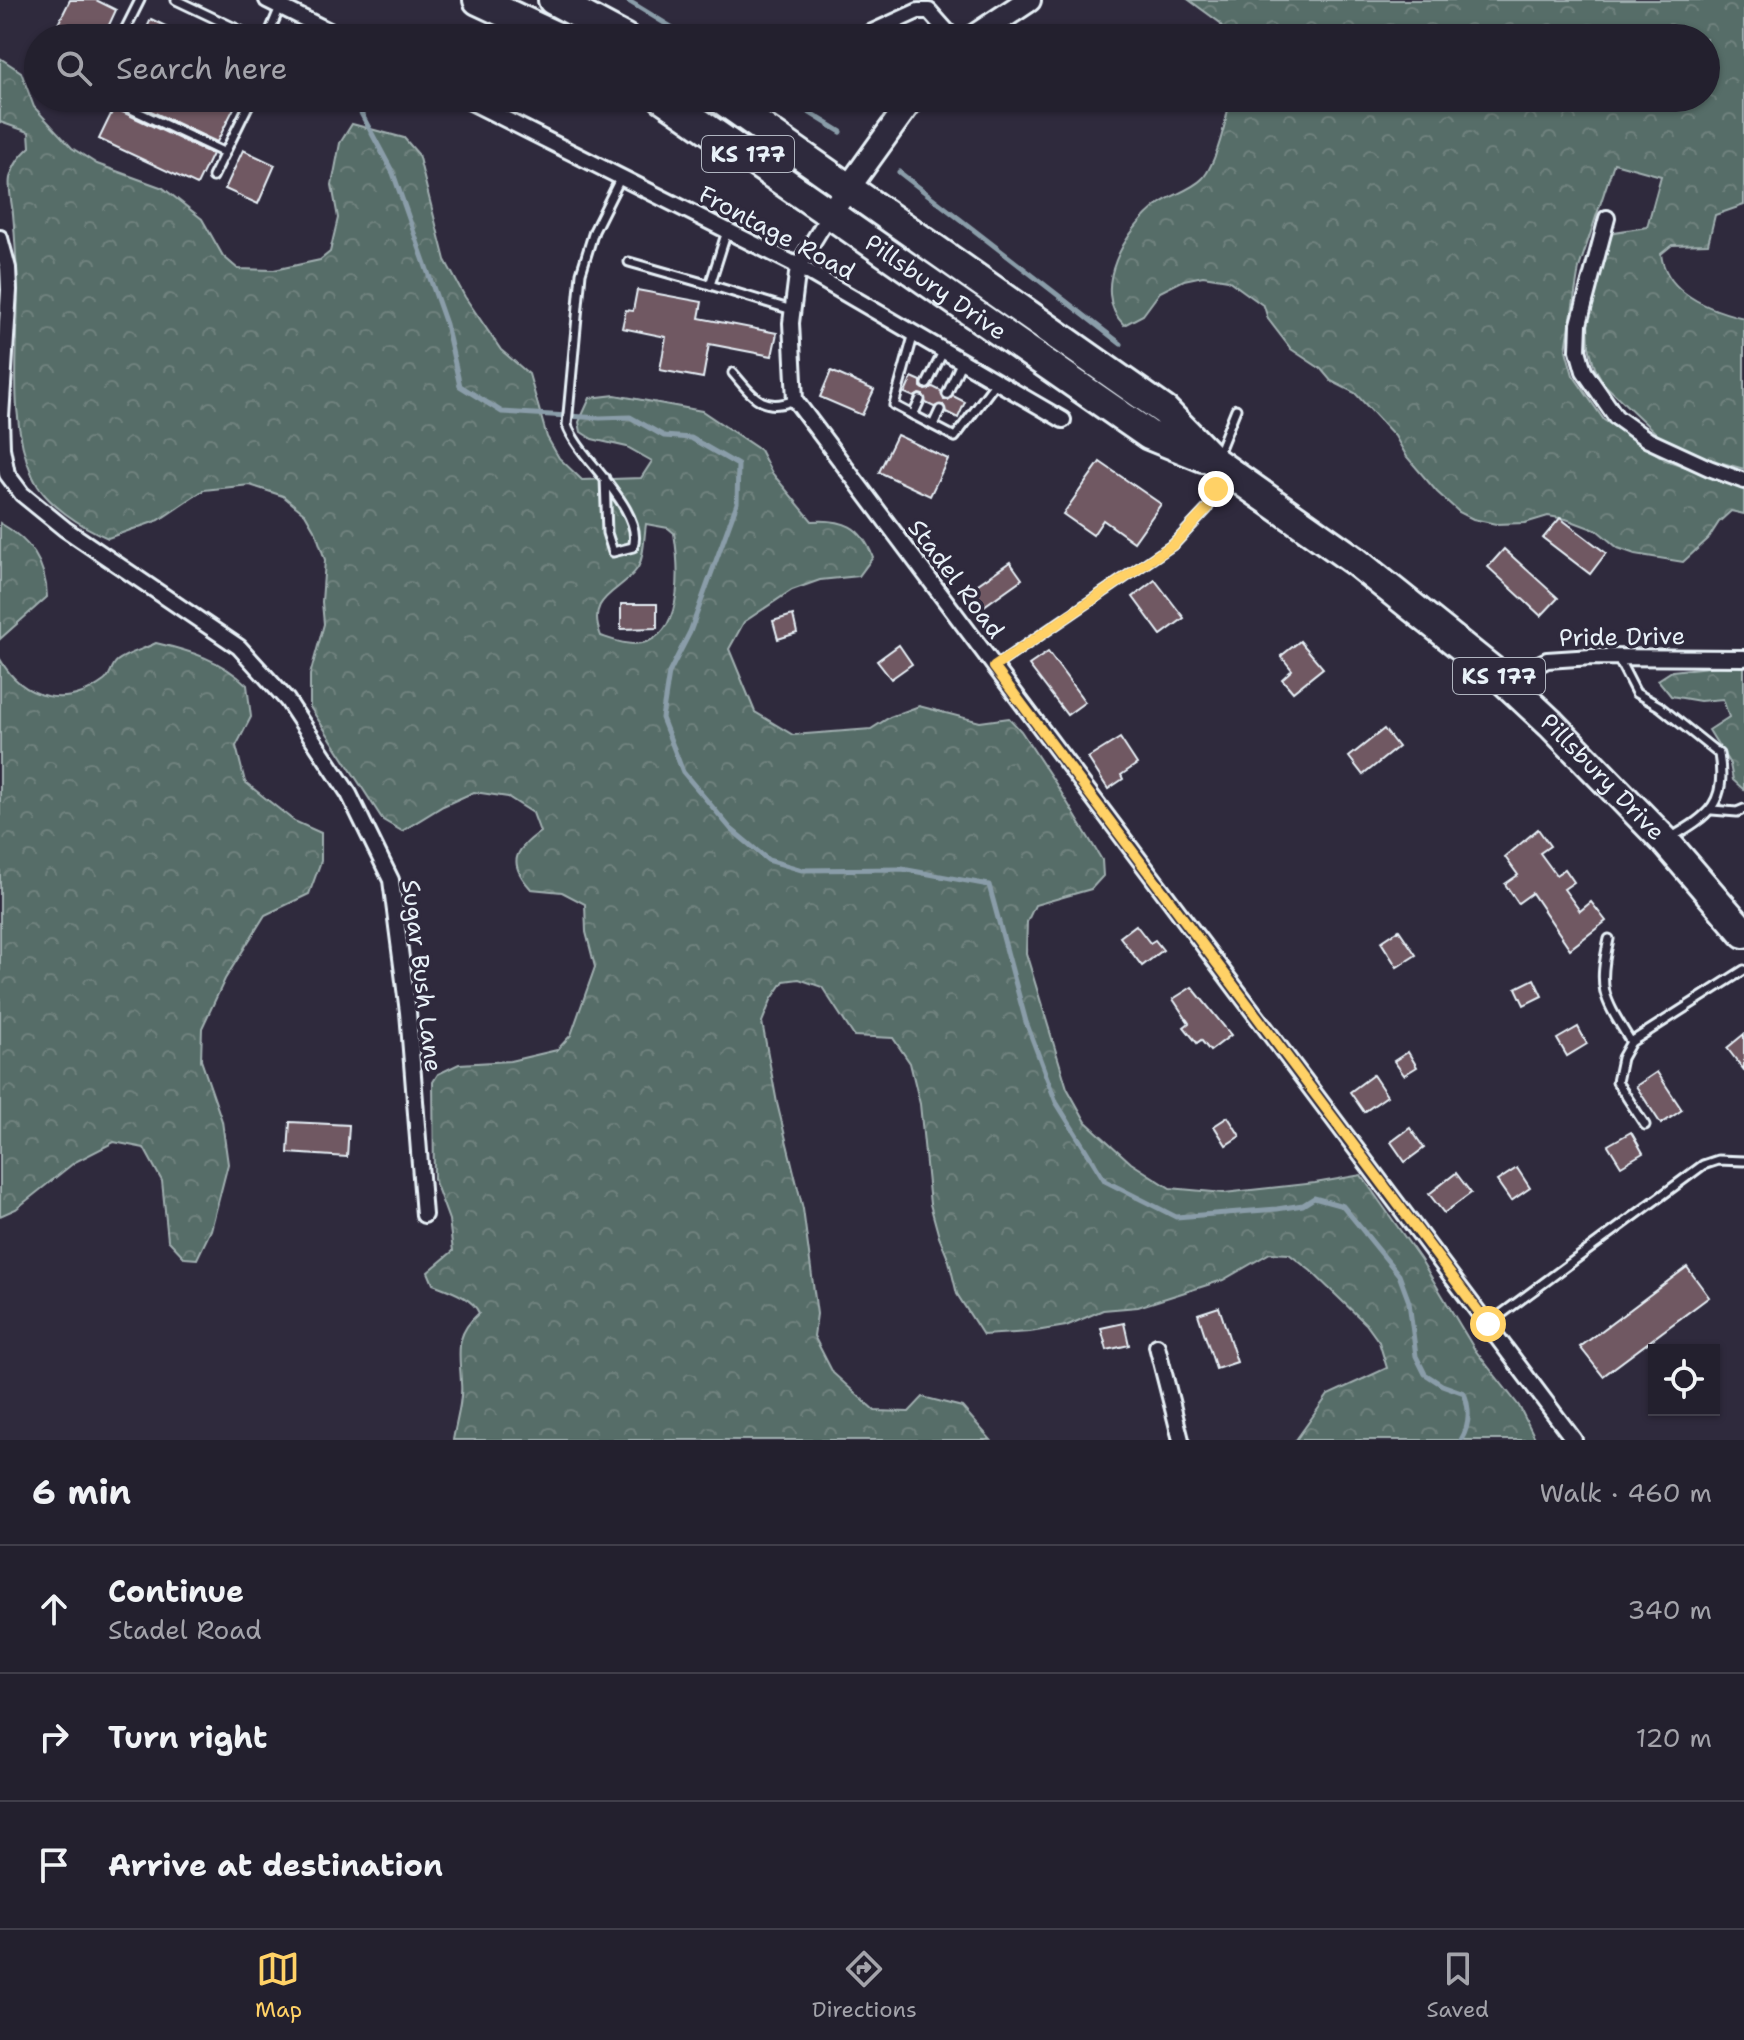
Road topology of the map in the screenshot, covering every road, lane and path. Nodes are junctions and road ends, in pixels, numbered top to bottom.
1 (140, 0) edge
2 (176, 0) edge
3 (478, 0) edge
4 (553, 0) edge
5 (1029, 0) edge
6 (274, 3) edge
7 (128, 24) edge
8 (227, 24) edge
9 (270, 24) edge
10 (315, 24) edge
11 (529, 24) edge
12 (598, 24) edge
13 (890, 24) edge
14 (941, 24) edge
15 (993, 24) edge
16 (138, 112) edge
17 (245, 112) edge
18 (491, 112) edge
19 (684, 112) edge
20 (740, 112) edge
21 (903, 112) edge
22 (225, 153) junction
23 (213, 177) dead end
24 (621, 177) junction
25 (848, 186) junction
26 (831, 212) junction
27 (1607, 218) dead end
28 (727, 231) junction
29 (0, 238) edge
30 (629, 262) dead end
31 (798, 266) junction
32 (710, 285) junction
33 (793, 310) junction
34 (914, 333) junction
35 (944, 350) junction
36 (962, 361) junction
37 (733, 373) dead end
38 (997, 381) junction
39 (927, 384) dead end
40 (947, 394) dead end
41 (795, 400) junction
42 (920, 400) dead end
43 (1236, 409) dead end
44 (940, 410) dead end
45 (913, 415) junction
46 (1063, 420) dead end
47 (933, 425) junction
48 (1215, 462) junction
49 (3, 475) edge
50 (605, 478) junction
51 (1744, 481) edge
52 (1618, 658) junction
53 (1744, 658) edge
54 (994, 667) junction
55 (1505, 681) junction
56 (1744, 809) edge
57 (1712, 810) junction
58 (1665, 841) junction
59 (1744, 933) edge
60 (1609, 939) dead end
61 (1744, 970) edge
62 (1631, 1042) junction
63 (1645, 1125) dead end
64 (1744, 1161) edge
65 (424, 1215) dead end
66 (1488, 1324) junction
67 (1157, 1346) dead end
68 (1181, 1440) edge
69 (1574, 1440) edge

1 - 7 lane
2 - 8 lane
3 - 11 highway
4 - 12 highway
5 - 15 main road
6 - 9 lane
6 - 10 street
13 - 14 street
16 - 22 lane
17 - 22 lane
18 - 24 street, Frontage Road
19 - 26 highway, Pillsbury Drive / KS 177
20 - 25 highway, Pillsbury Drive / KS 177
21 - 25 main road
22 - 23 lane
24 - 28 street, Frontage Road
24 - 50 lane
25 - 26 main road
25 - 48 highway, Pillsbury Drive / KS 177
26 - 31 street
26 - 48 highway, Pillsbury Drive / KS 177
27 - 51 street
28 - 31 street, Frontage Road
28 - 32 lane
29 - 49 street
30 - 32 lane
31 - 33 street
31 - 34 street, Frontage Road
32 - 33 lane
33 - 41 street
34 - 35 street, Frontage Road
34 - 45 lane
35 - 36 street, Frontage Road
35 - 39 lane
36 - 38 street, Frontage Road
36 - 40 lane
37 - 41 lane
38 - 46 street, Frontage Road
38 - 47 lane
41 - 54 street, Stadel Road
42 - 45 lane
43 - 48 lane
44 - 47 lane
45 - 47 lane
48 - 54 lane
48 - 55 highway, Pillsbury Drive / KS 177
49 - 65 street, Sugar Bush Lane
50 - 50 lane
52 - 53 street, Pride Drive
52 - 55 street, Pride Drive
52 - 57 lane
54 - 66 street, Stadel Road
55 - 58 highway, Pillsbury Drive / KS 177
56 - 57 lane
57 - 58 lane
58 - 59 highway, Pillsbury Drive / KS 177
60 - 62 lane
61 - 62 lane
62 - 63 lane
64 - 66 lane
66 - 69 street, Stadel Road
67 - 68 street

